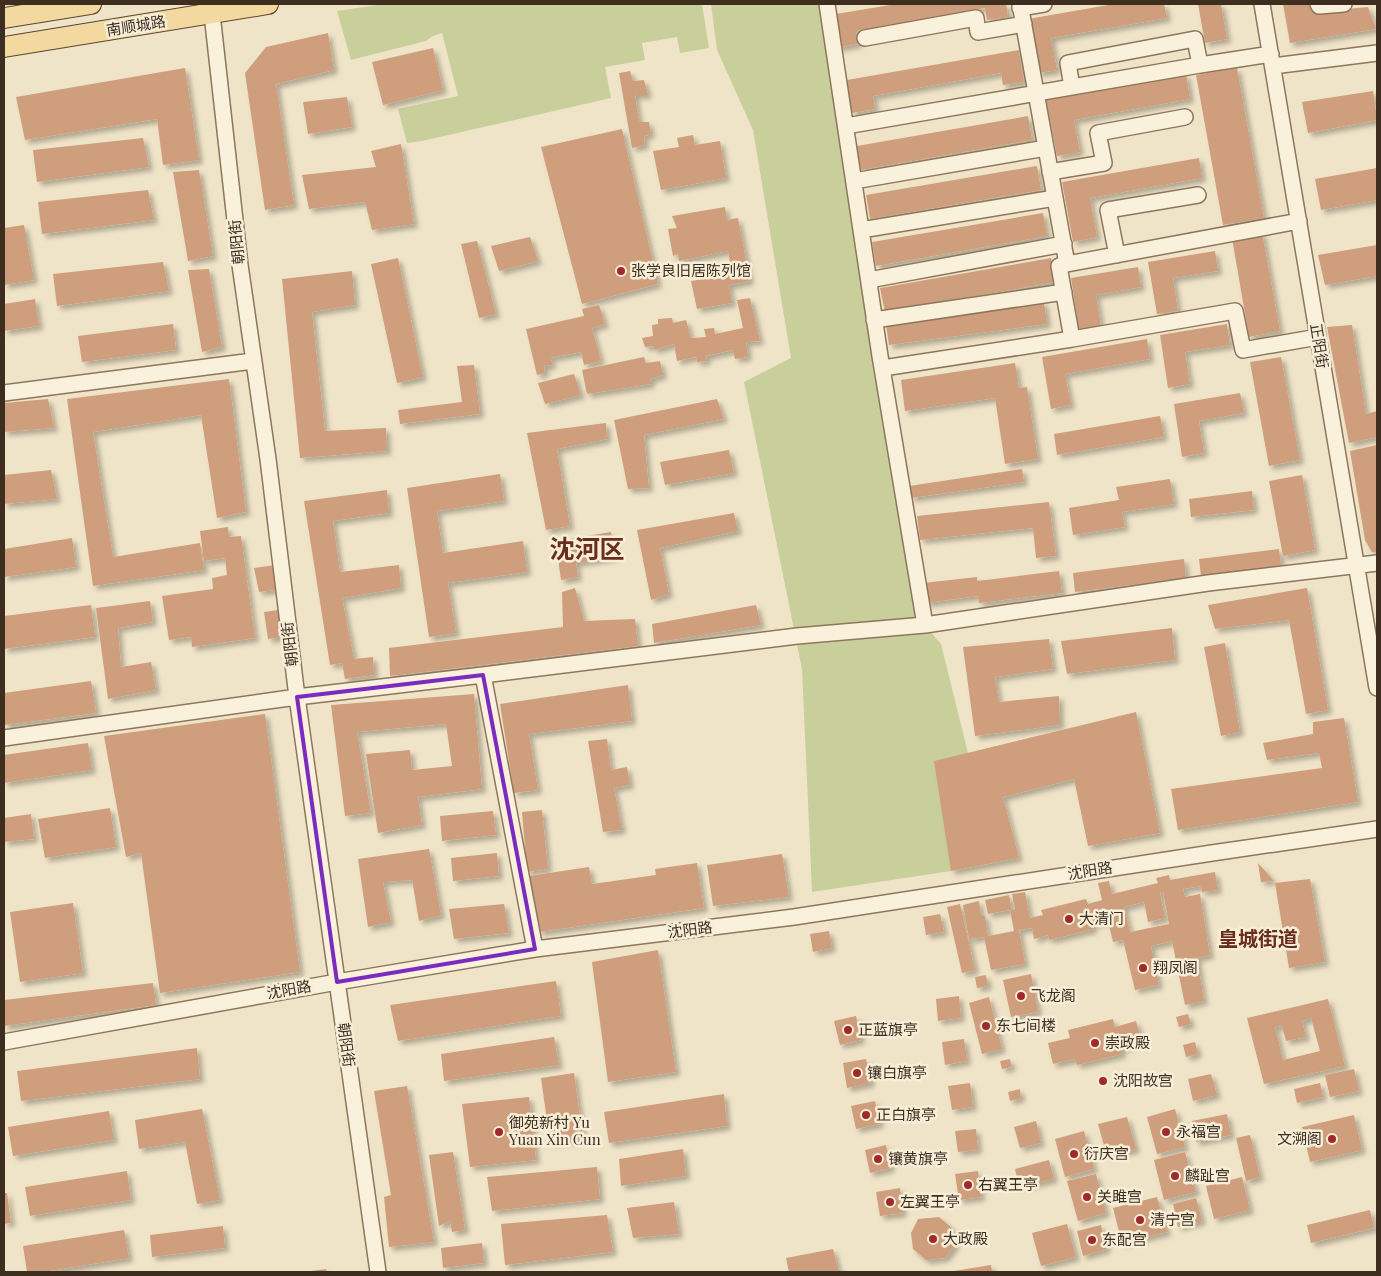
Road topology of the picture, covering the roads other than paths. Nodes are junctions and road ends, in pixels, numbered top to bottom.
1 (92, 4) edge
2 (268, 4) edge
3 (827, 4) edge
4 (1044, 4) edge
5 (1262, 4) edge
6 (1318, 4) edge
7 (1344, 4) edge
8 (1020, 6) edge
9 (211, 7) edge
10 (4, 18) edge
11 (1024, 24) junction
12 (865, 38) dead end
13 (4, 47) edge
14 (1377, 53) edge
15 (1272, 60) junction
16 (1200, 66) junction
17 (1072, 87) junction
18 (1036, 93) junction
19 (1185, 116) dead end
20 (846, 126) junction
21 (1046, 148) junction
22 (1050, 172) junction
23 (854, 181) junction
24 (1198, 195) dead end
25 (1055, 198) junction
26 (1299, 221) junction
27 (861, 230) junction
28 (1064, 244) junction
29 (1117, 255) junction
30 (1067, 264) junction
31 (869, 280) junction
32 (1064, 292) junction
33 (874, 320) junction
34 (1318, 337) junction
35 (1072, 339) junction
36 (254, 361) junction
37 (882, 368) junction
38 (4, 393) edge
39 (1377, 563) edge
40 (1356, 565) junction
41 (925, 625) junction
42 (483, 675) junction
43 (1377, 688) edge
44 (297, 697) junction
45 (4, 738) edge
46 (1377, 829) edge
47 (535, 949) junction
48 (337, 982) junction
49 (4, 1042) edge
50 (378, 1272) edge

1 - 10 main road
2 - 9 main road, 南顺城路
3 - 20 street
4 - 8 street
5 - 15 street, 正阳街
6 - 7 street
8 - 11 street
9 - 13 main road, 南顺城路
9 - 36 street, 朝阳街
11 - 12 street
11 - 18 street
14 - 15 street
15 - 16 street
15 - 26 street, 正阳街
16 - 17 street
16 - 17 street
17 - 18 street
18 - 20 street
18 - 21 street
19 - 22 street
20 - 23 street
21 - 22 street
21 - 23 street
22 - 25 street
23 - 27 street
24 - 29 street
25 - 27 street
25 - 28 street
26 - 29 street
26 - 34 street, 正阳街
27 - 31 street
28 - 30 street
28 - 31 street
29 - 30 street
30 - 32 street
31 - 33 street
32 - 33 street
32 - 35 street
33 - 37 street
34 - 35 street
34 - 40 street, 正阳街
35 - 37 street
36 - 38 street
36 - 44 street, 朝阳街
37 - 41 street
39 - 40 street
40 - 41 street
40 - 43 street, 正阳街
41 - 42 street
42 - 44 street
42 - 47 street
44 - 45 street
44 - 48 street, 朝阳街
46 - 47 street, 沈阳路
47 - 48 street, 沈阳路
48 - 49 street, 沈阳路
48 - 50 street, 朝阳街

